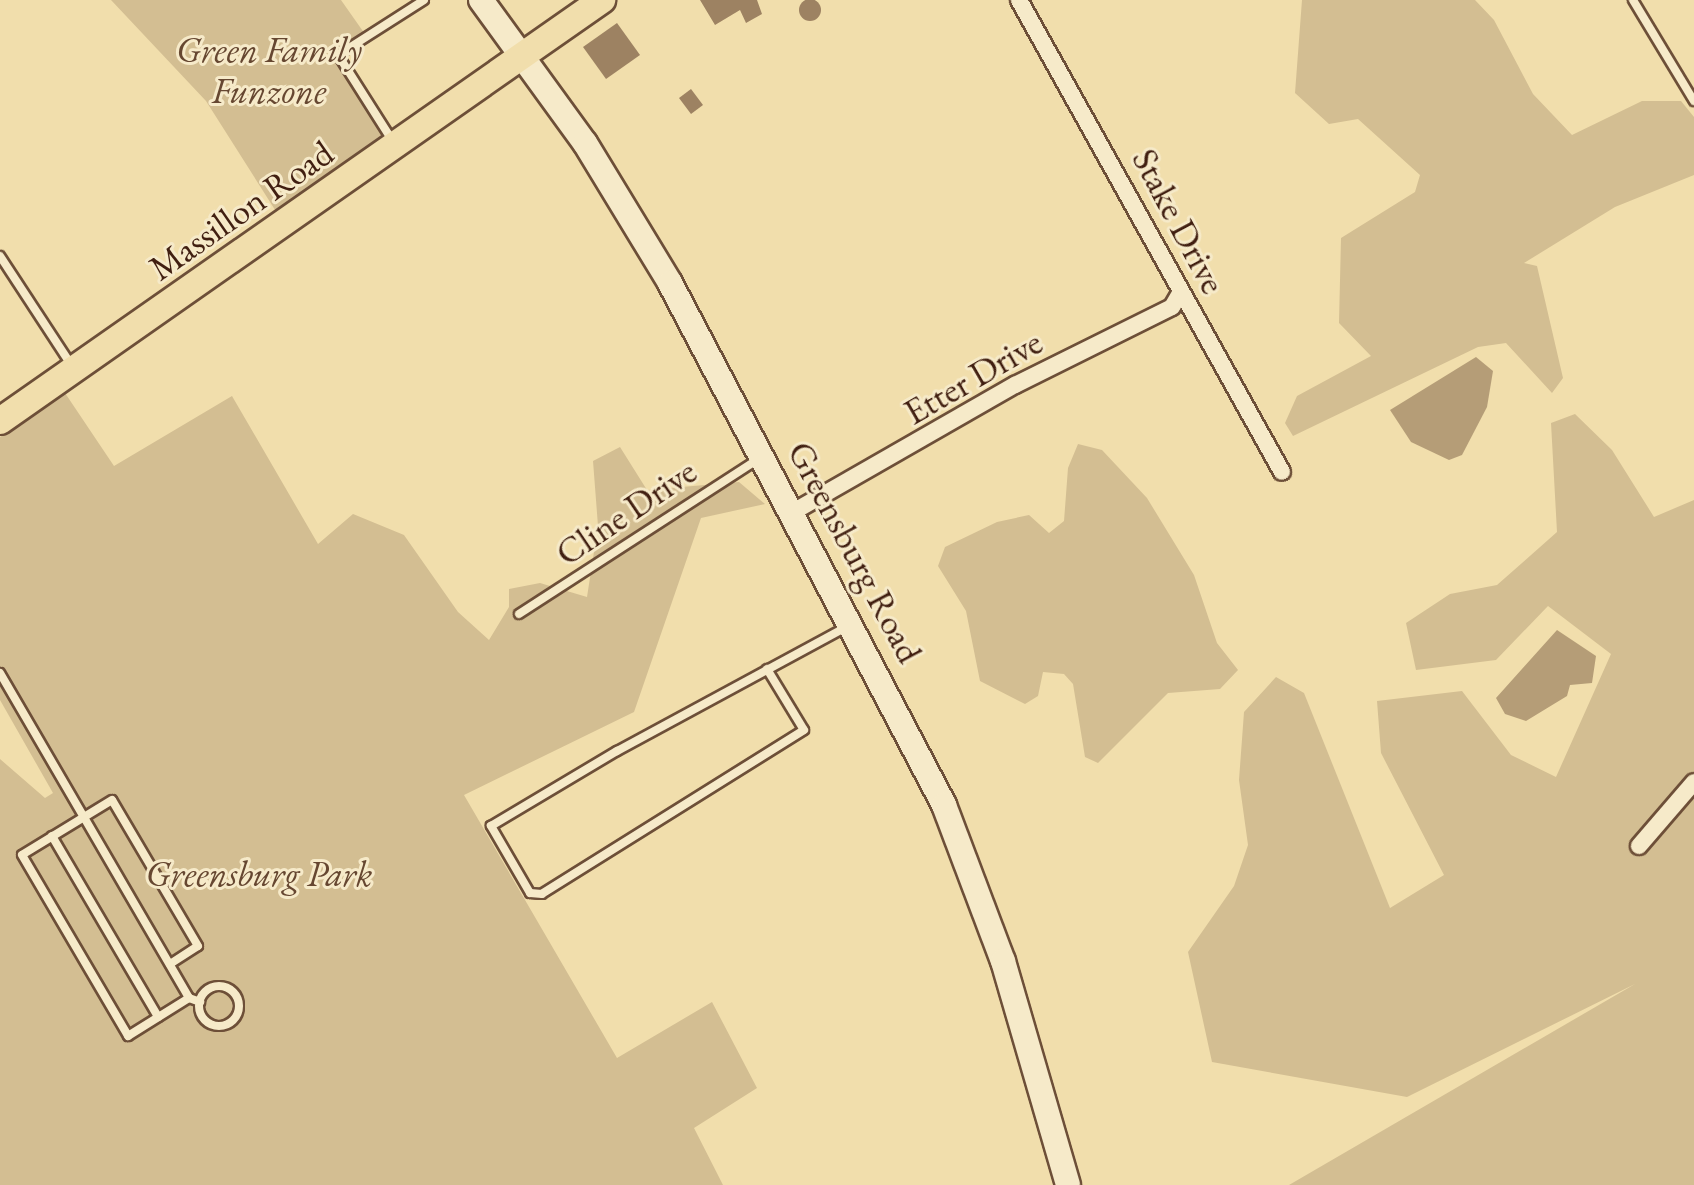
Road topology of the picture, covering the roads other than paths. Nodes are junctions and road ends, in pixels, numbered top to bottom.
1 (424, 0) edge
2 (481, 0) edge
3 (602, 0) edge
4 (1019, 0) edge
5 (1633, 0) edge
6 (523, 54) junction
7 (1694, 101) edge
8 (395, 144) junction
9 (0, 256) edge
10 (1180, 293) junction
11 (75, 370) junction
12 (0, 421) edge
13 (764, 457) junction
14 (1282, 472) dead end
15 (793, 512) junction
16 (519, 614) dead end
17 (852, 623) junction
18 (767, 669) junction
19 (0, 673) edge
20 (1694, 782) edge
21 (84, 816) junction
22 (52, 836) junction
23 (1639, 846) dead end
24 (170, 964) junction
25 (189, 998) junction
26 (200, 1002) junction
27 (158, 1017) junction
28 (1068, 1185) edge

1 - 8 lane
2 - 6 main road, Greensburg Road
3 - 6 main road, Massillon Road
4 - 10 street, Stake Drive
5 - 7 lane
6 - 8 main road, Massillon Road
6 - 13 main road, Greensburg Road
8 - 11 main road, Massillon Road
9 - 11 lane
10 - 14 street, Stake Drive
10 - 15 street, Etter Drive
11 - 12 main road, Massillon Road
13 - 15 main road, Greensburg Road
13 - 16 lane, Cline Drive
15 - 17 main road, Greensburg Road
17 - 18 lane
17 - 28 main road, Greensburg Road
18 - 18 lane
19 - 21 lane
20 - 23 street
21 - 22 lane
21 - 24 lane
21 - 24 lane
22 - 27 lane
22 - 27 lane
24 - 25 lane
25 - 26 lane
25 - 27 lane
26 - 26 lane

